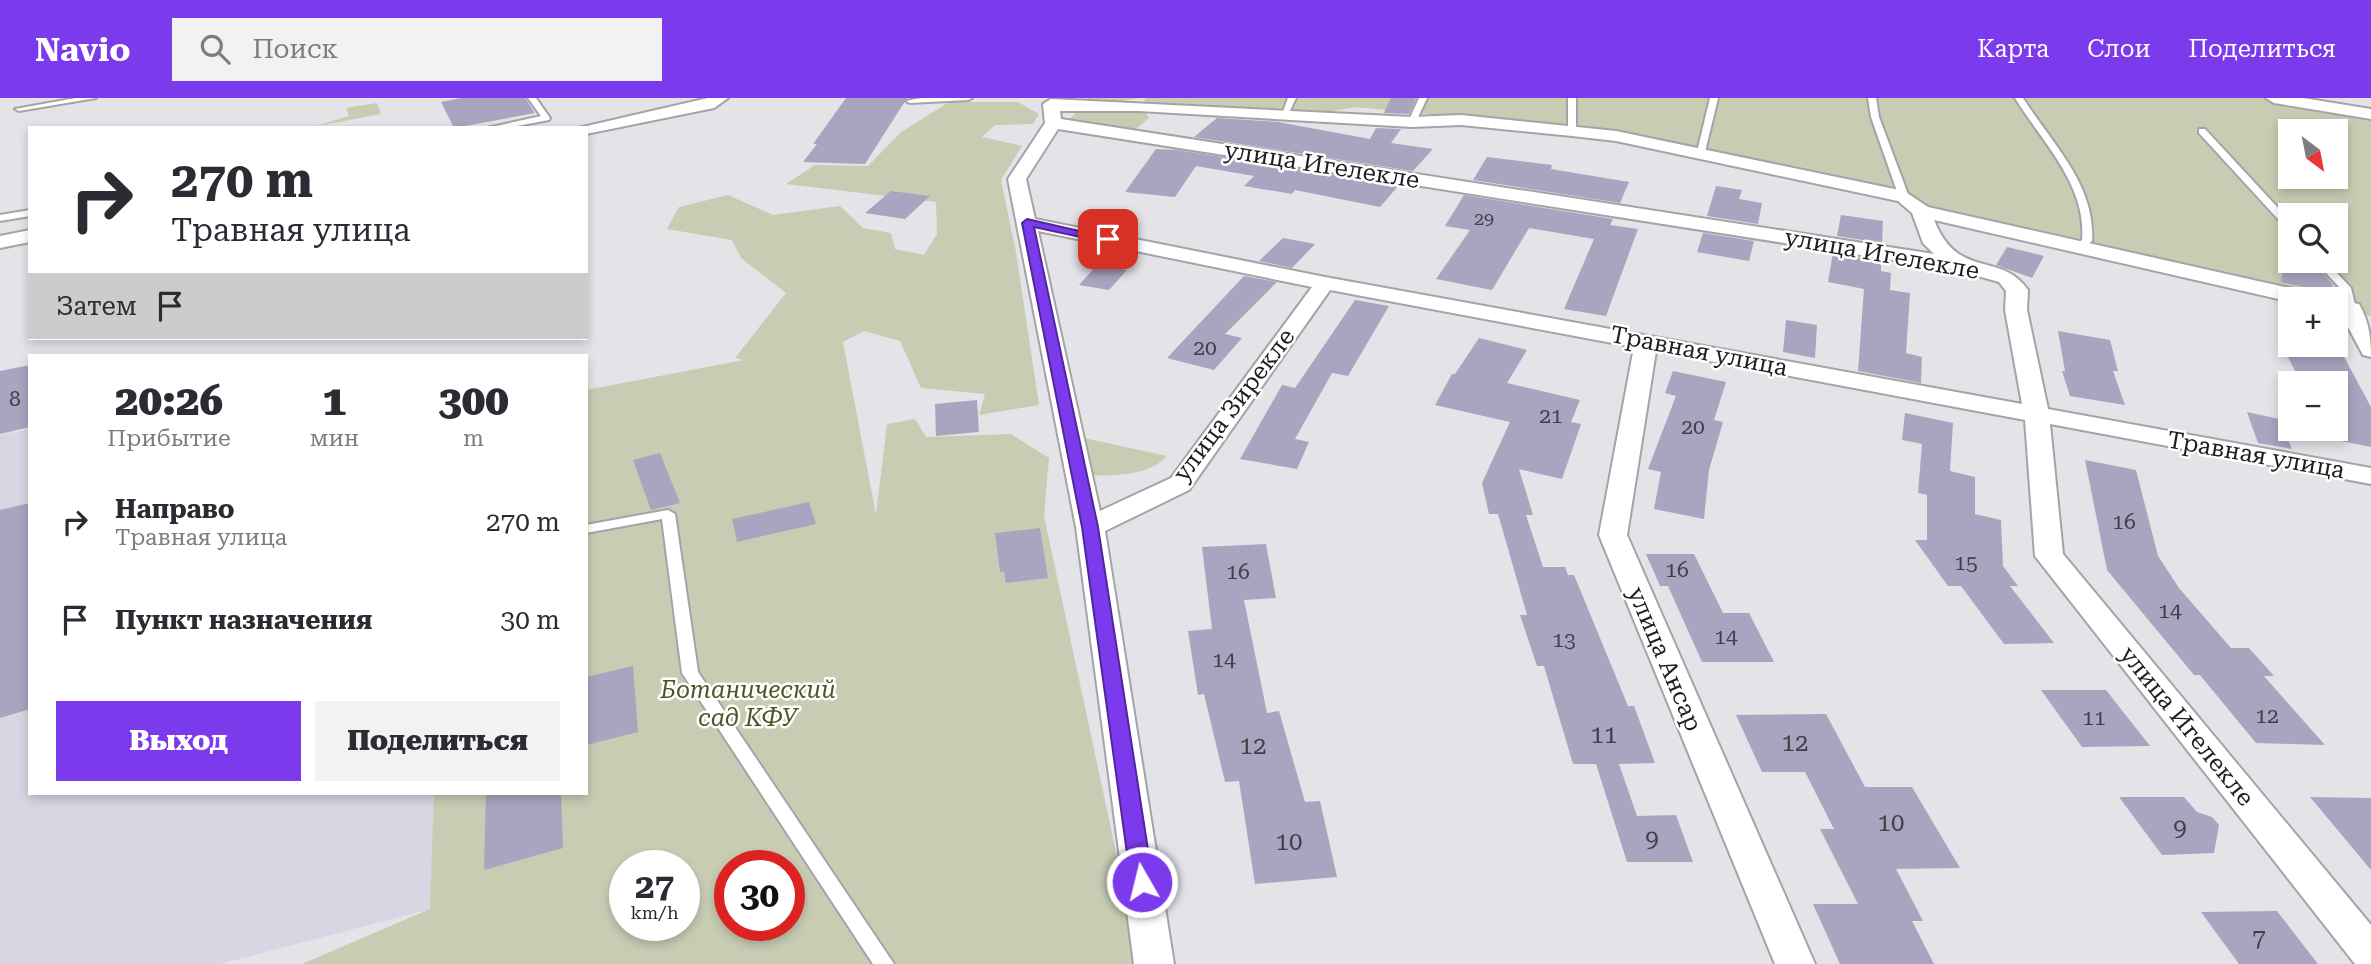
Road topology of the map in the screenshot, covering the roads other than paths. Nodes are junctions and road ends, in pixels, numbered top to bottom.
1 (92, 98) edge
2 (532, 98) edge
3 (720, 98) edge
4 (968, 98) edge
5 (1292, 98) edge
6 (1423, 98) edge
7 (1572, 98) edge
8 (1714, 98) edge
9 (1872, 98) edge
10 (2019, 98) edge
11 (2274, 98) edge
12 (910, 101) dead end
13 (19, 109) dead end
14 (1052, 109) edge
15 (2371, 114) edge
16 (1283, 115) junction
17 (1412, 122) junction
18 (502, 126) edge
19 (588, 128) edge
20 (1572, 131) junction
21 (2202, 131) dead end
22 (1700, 156) junction
23 (1904, 197) junction
24 (1921, 211) junction
25 (28, 213) edge
26 (2278, 214) edge
27 (0, 218) edge
28 (1027, 223) junction
29 (28, 236) edge
30 (0, 242) edge
31 (2078, 246) junction
32 (1958, 264) junction
33 (2332, 273) edge
34 (1325, 284) junction
35 (2278, 292) edge
36 (2353, 315) edge
37 (1646, 341) junction
38 (2371, 350) edge
39 (2037, 416) junction
40 (2371, 476) edge
41 (1090, 527) junction
42 (588, 529) edge
43 (2371, 954) edge
44 (884, 964) edge
45 (1154, 964) edge
46 (1795, 964) edge

1 - 13 lane
2 - 18 lane
3 - 19 street
4 - 12 lane
5 - 16 lane
6 - 17 lane
7 - 20 lane
8 - 22 lane
9 - 23 lane
10 - 31 lane
11 - 15 street
14 - 16 street
14 - 28 street
14 - 32 street, улица Игелекле
16 - 17 street
17 - 20 street
20 - 22 street
21 - 26 lane
22 - 23 street
23 - 24 street
24 - 31 street
24 - 32 street
25 - 27 lane
28 - 34 street, Травная улица
28 - 41 street
29 - 30 street
31 - 35 street
32 - 39 street, улица Игелекле
33 - 36 lane
34 - 37 street, Травная улица
34 - 41 street, улица Зирекле
36 - 38 street
37 - 39 street, Травная улица
37 - 46 street, улица Ансар
39 - 40 street, Травная улица
39 - 43 street, улица Игелекле
41 - 45 street
42 - 44 lane

